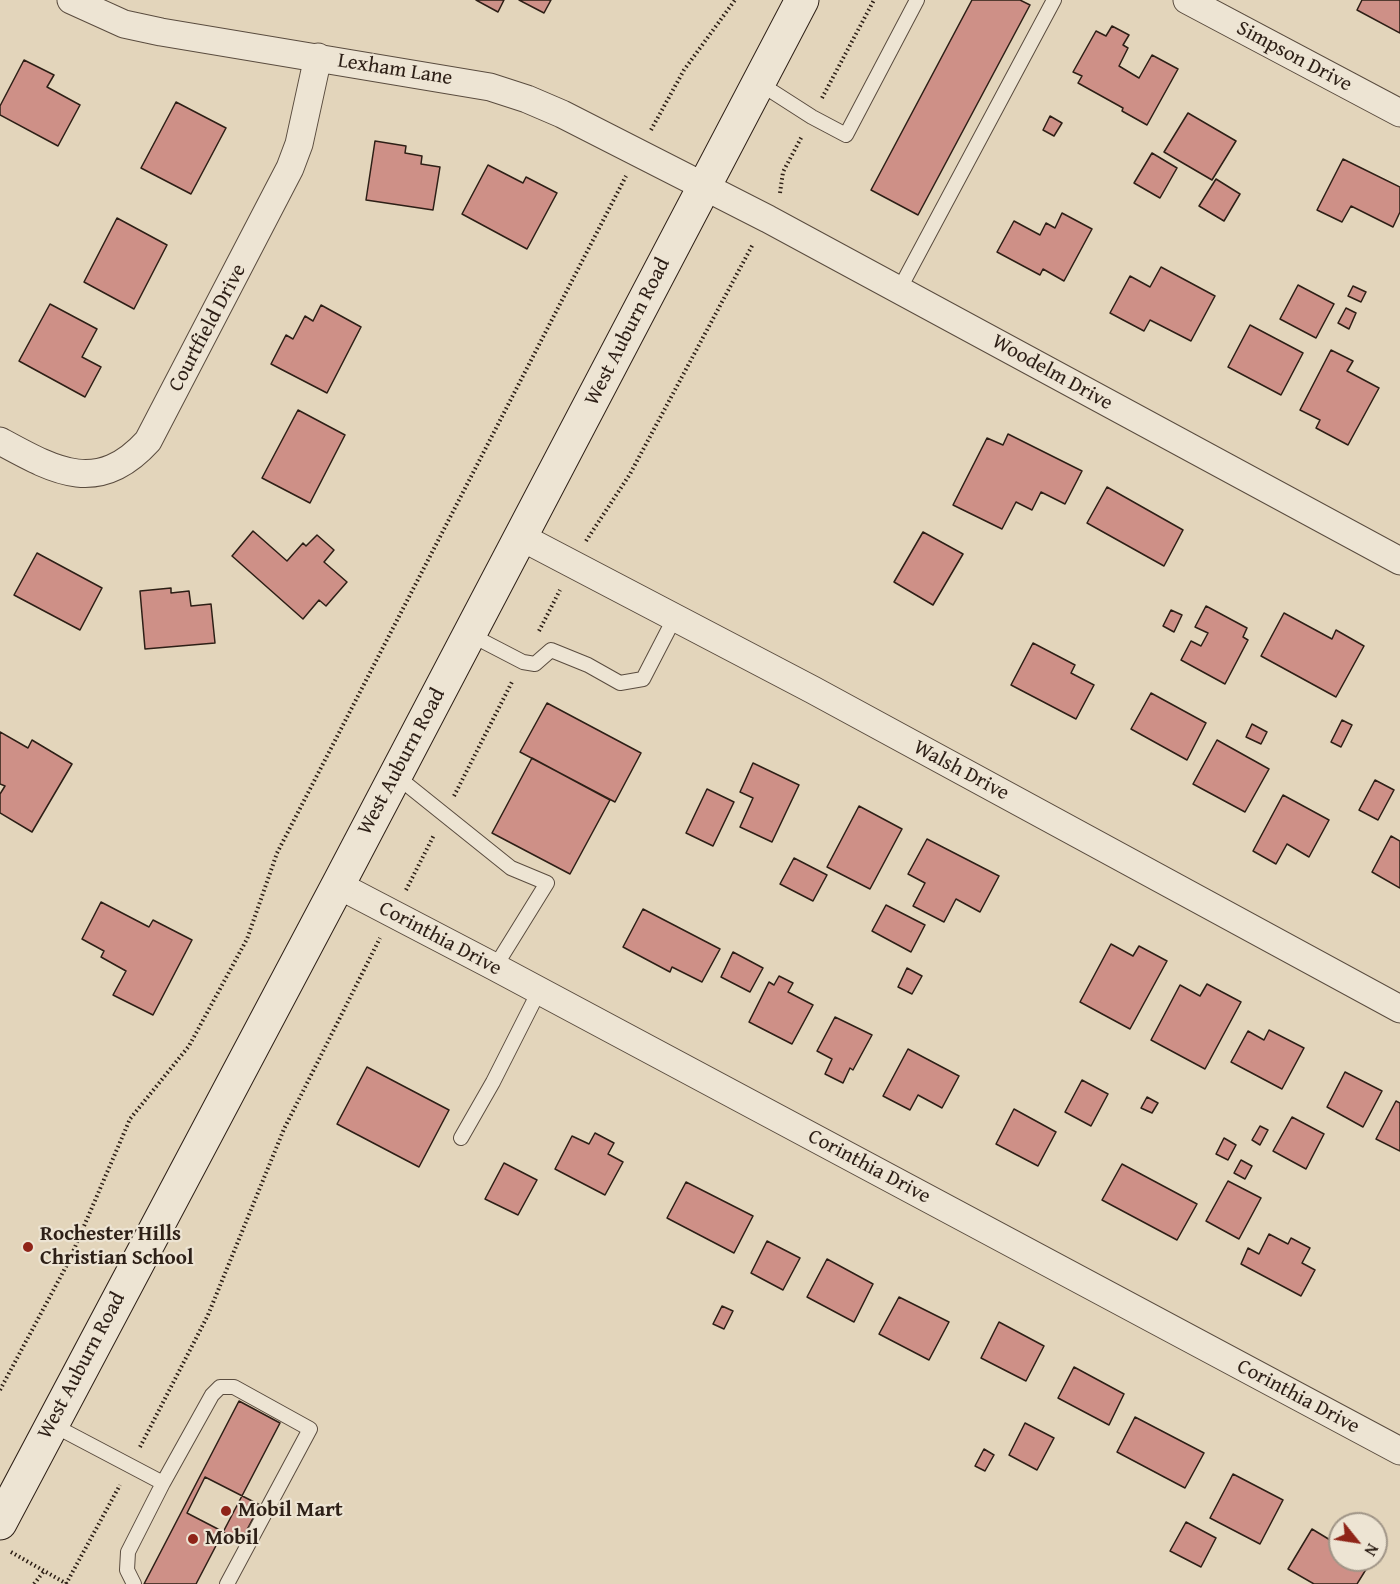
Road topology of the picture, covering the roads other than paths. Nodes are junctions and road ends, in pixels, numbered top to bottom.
1 (71, 0) edge
2 (802, 0) edge
3 (917, 0) edge
4 (1054, 0) edge
5 (1187, 0) edge
6 (318, 57) junction
7 (759, 83) junction
8 (1400, 114) edge
9 (704, 186) junction
10 (900, 290) junction
11 (0, 441) edge
12 (521, 537) junction
13 (1400, 561) edge
14 (675, 617) junction
15 (469, 634) junction
16 (395, 775) junction
17 (338, 885) junction
18 (495, 967) junction
19 (539, 991) junction
20 (1400, 1009) edge
21 (461, 1138) dead end
22 (51, 1424) junction
23 (1400, 1451) edge
24 (163, 1483) junction
25 (5, 1537) edge
26 (134, 1584) edge
27 (227, 1584) edge

1 - 6 street, Lexham Lane
2 - 7 main road, West Auburn Road
3 - 7 lane
4 - 10 lane
5 - 8 street, Simpson Drive
6 - 9 street, Lexham Lane
6 - 11 street, Courtfield Drive
7 - 9 main road, West Auburn Road
9 - 10 street, Woodelm Drive
9 - 12 main road, West Auburn Road
10 - 13 street, Woodelm Drive
12 - 14 street, Walsh Drive
12 - 15 main road, West Auburn Road
14 - 15 lane
14 - 20 street, Walsh Drive
15 - 16 main road, West Auburn Road
16 - 17 main road, West Auburn Road
16 - 18 lane
17 - 18 street, Corinthia Drive
17 - 22 main road, West Auburn Road
18 - 19 street, Corinthia Drive
19 - 21 lane
19 - 23 street, Corinthia Drive
22 - 24 lane
22 - 25 main road, West Auburn Road
24 - 26 lane
24 - 27 lane

